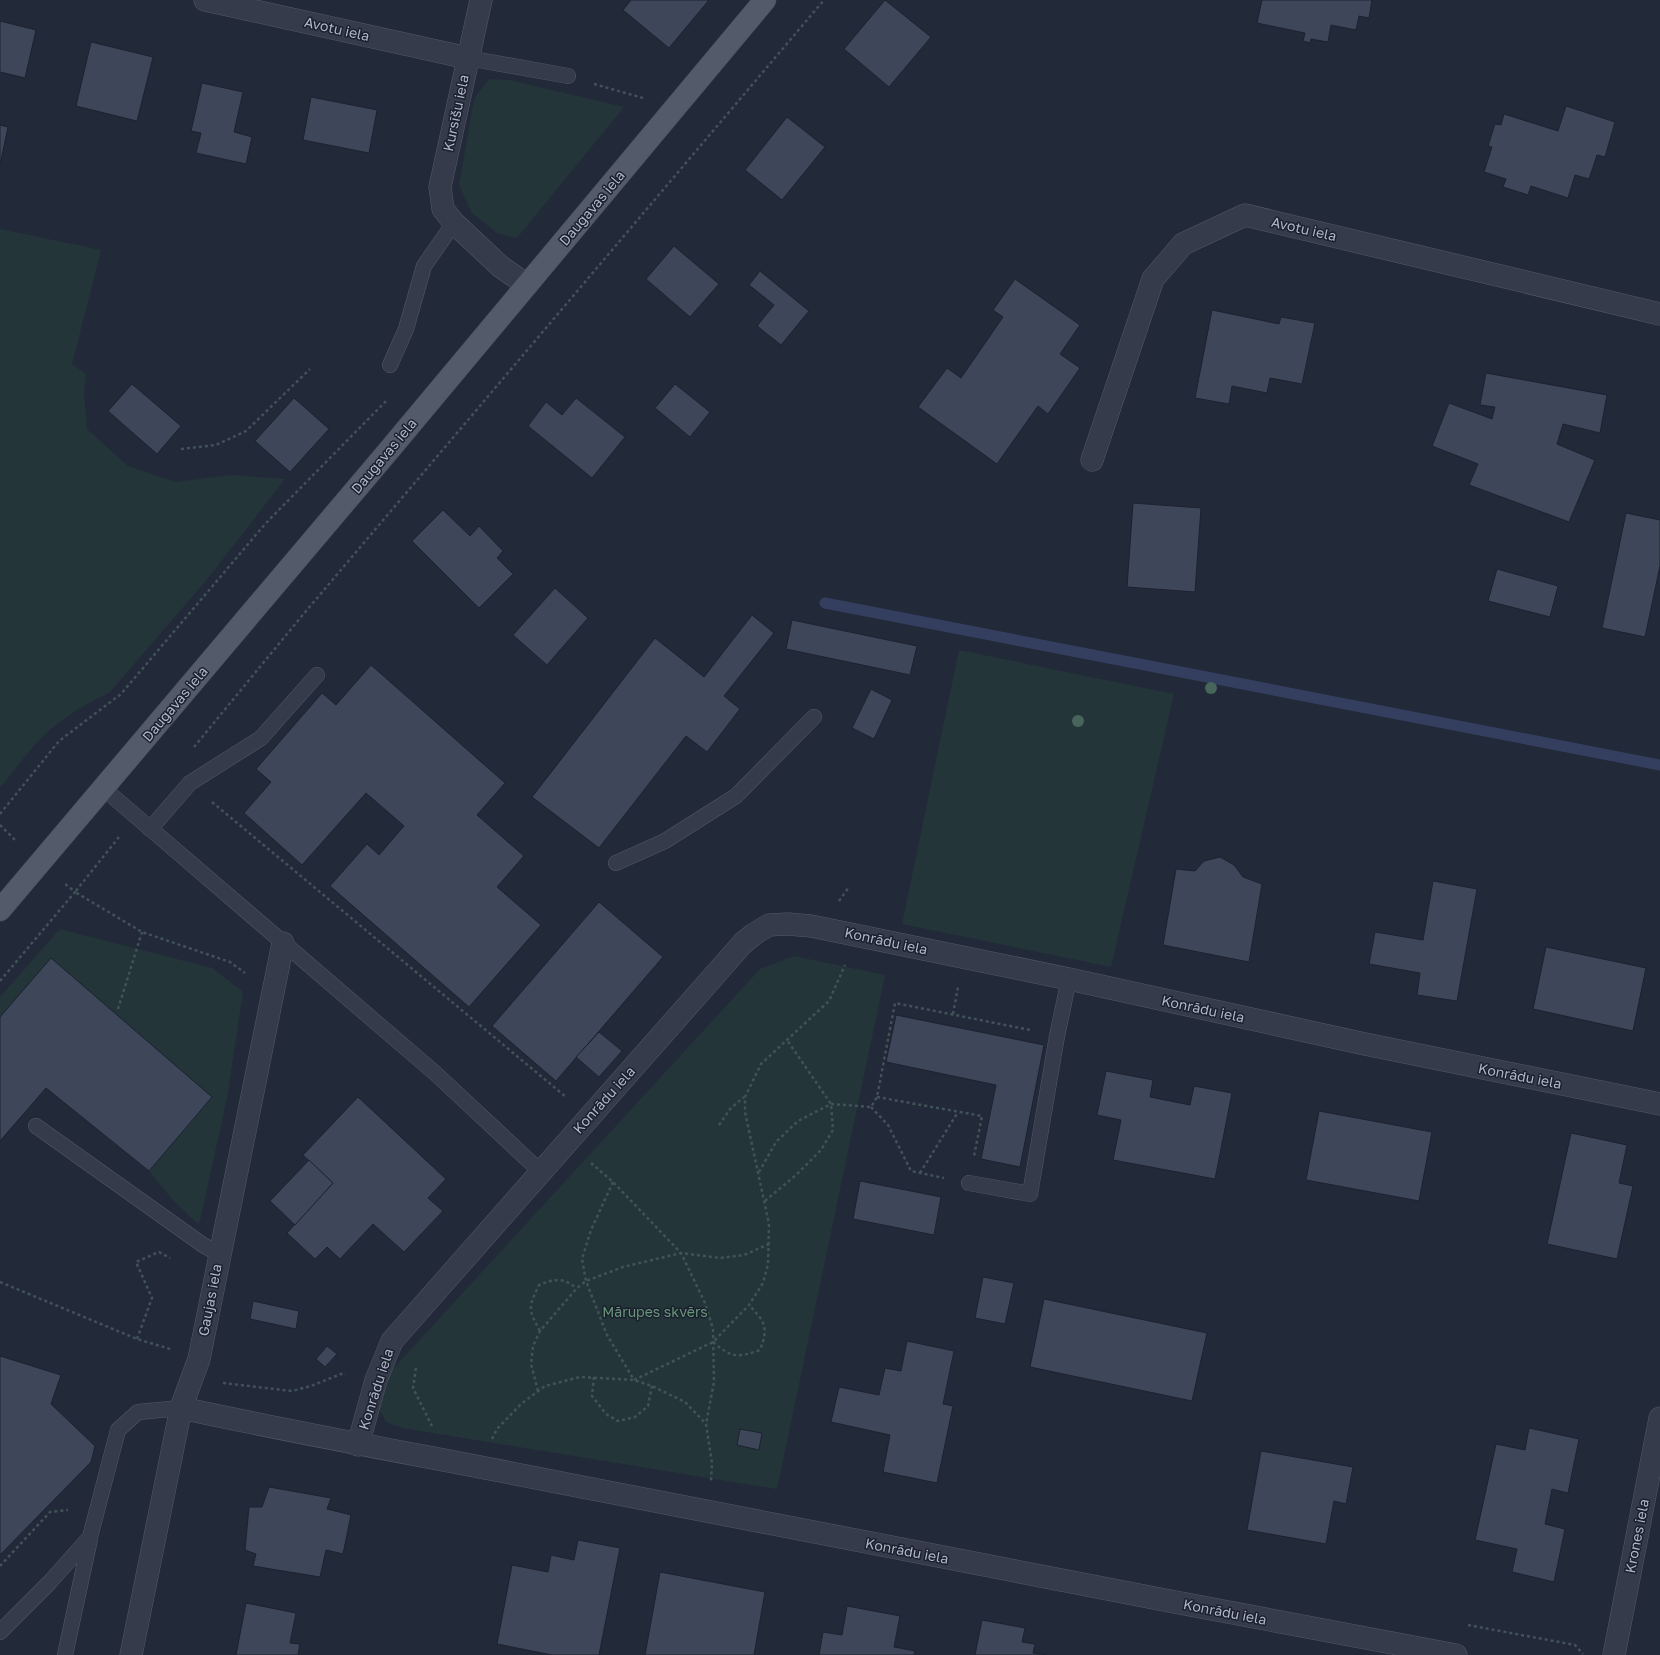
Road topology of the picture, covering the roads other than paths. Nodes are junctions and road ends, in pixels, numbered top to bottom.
1 (205, 0) edge
2 (481, 0) edge
3 (766, 0) edge
4 (468, 58) junction
5 (568, 76) road end
6 (454, 223) junction
7 (527, 286) junction
8 (1660, 314) edge
9 (390, 364) dead end
10 (1092, 460) dead end
11 (317, 674) dead end
12 (814, 718) dead end
13 (103, 788) junction
14 (150, 829) junction
15 (616, 862) dead end
16 (0, 910) edge
17 (283, 943) junction
18 (1070, 979) junction
19 (1660, 1104) edge
20 (36, 1126) dead end
21 (541, 1172) junction
22 (969, 1182) road end
23 (219, 1254) junction
24 (181, 1408) junction
25 (1660, 1418) edge
26 (358, 1445) junction
27 (90, 1537) junction
28 (0, 1632) edge
29 (65, 1655) edge
30 (132, 1655) edge
31 (1456, 1655) edge
32 (1614, 1655) edge

1 - 4 street, Avotu iela
2 - 4 street, Kursīšu iela
3 - 7 main road, Daugavas iela
4 - 5 lane
4 - 6 street, Kursīšu iela
6 - 7 street, Kursīšu iela
6 - 9 lane
7 - 13 main road, Daugavas iela
8 - 10 street, Avotu iela
11 - 14 lane
12 - 15 lane
13 - 14 lane
13 - 16 main road, Daugavas iela
14 - 17 lane
17 - 21 lane
17 - 23 street, Gaujas iela
18 - 19 street, Konrādu iela
18 - 21 street, Konrādu iela
18 - 22 lane
20 - 23 lane
21 - 26 street, Konrādu iela
23 - 24 street, Gaujas iela
24 - 26 street, Konrādu iela
24 - 27 lane
24 - 30 street, Gaujas iela
25 - 32 street, Krones iela
26 - 31 street, Konrādu iela
27 - 28 lane
27 - 29 lane

